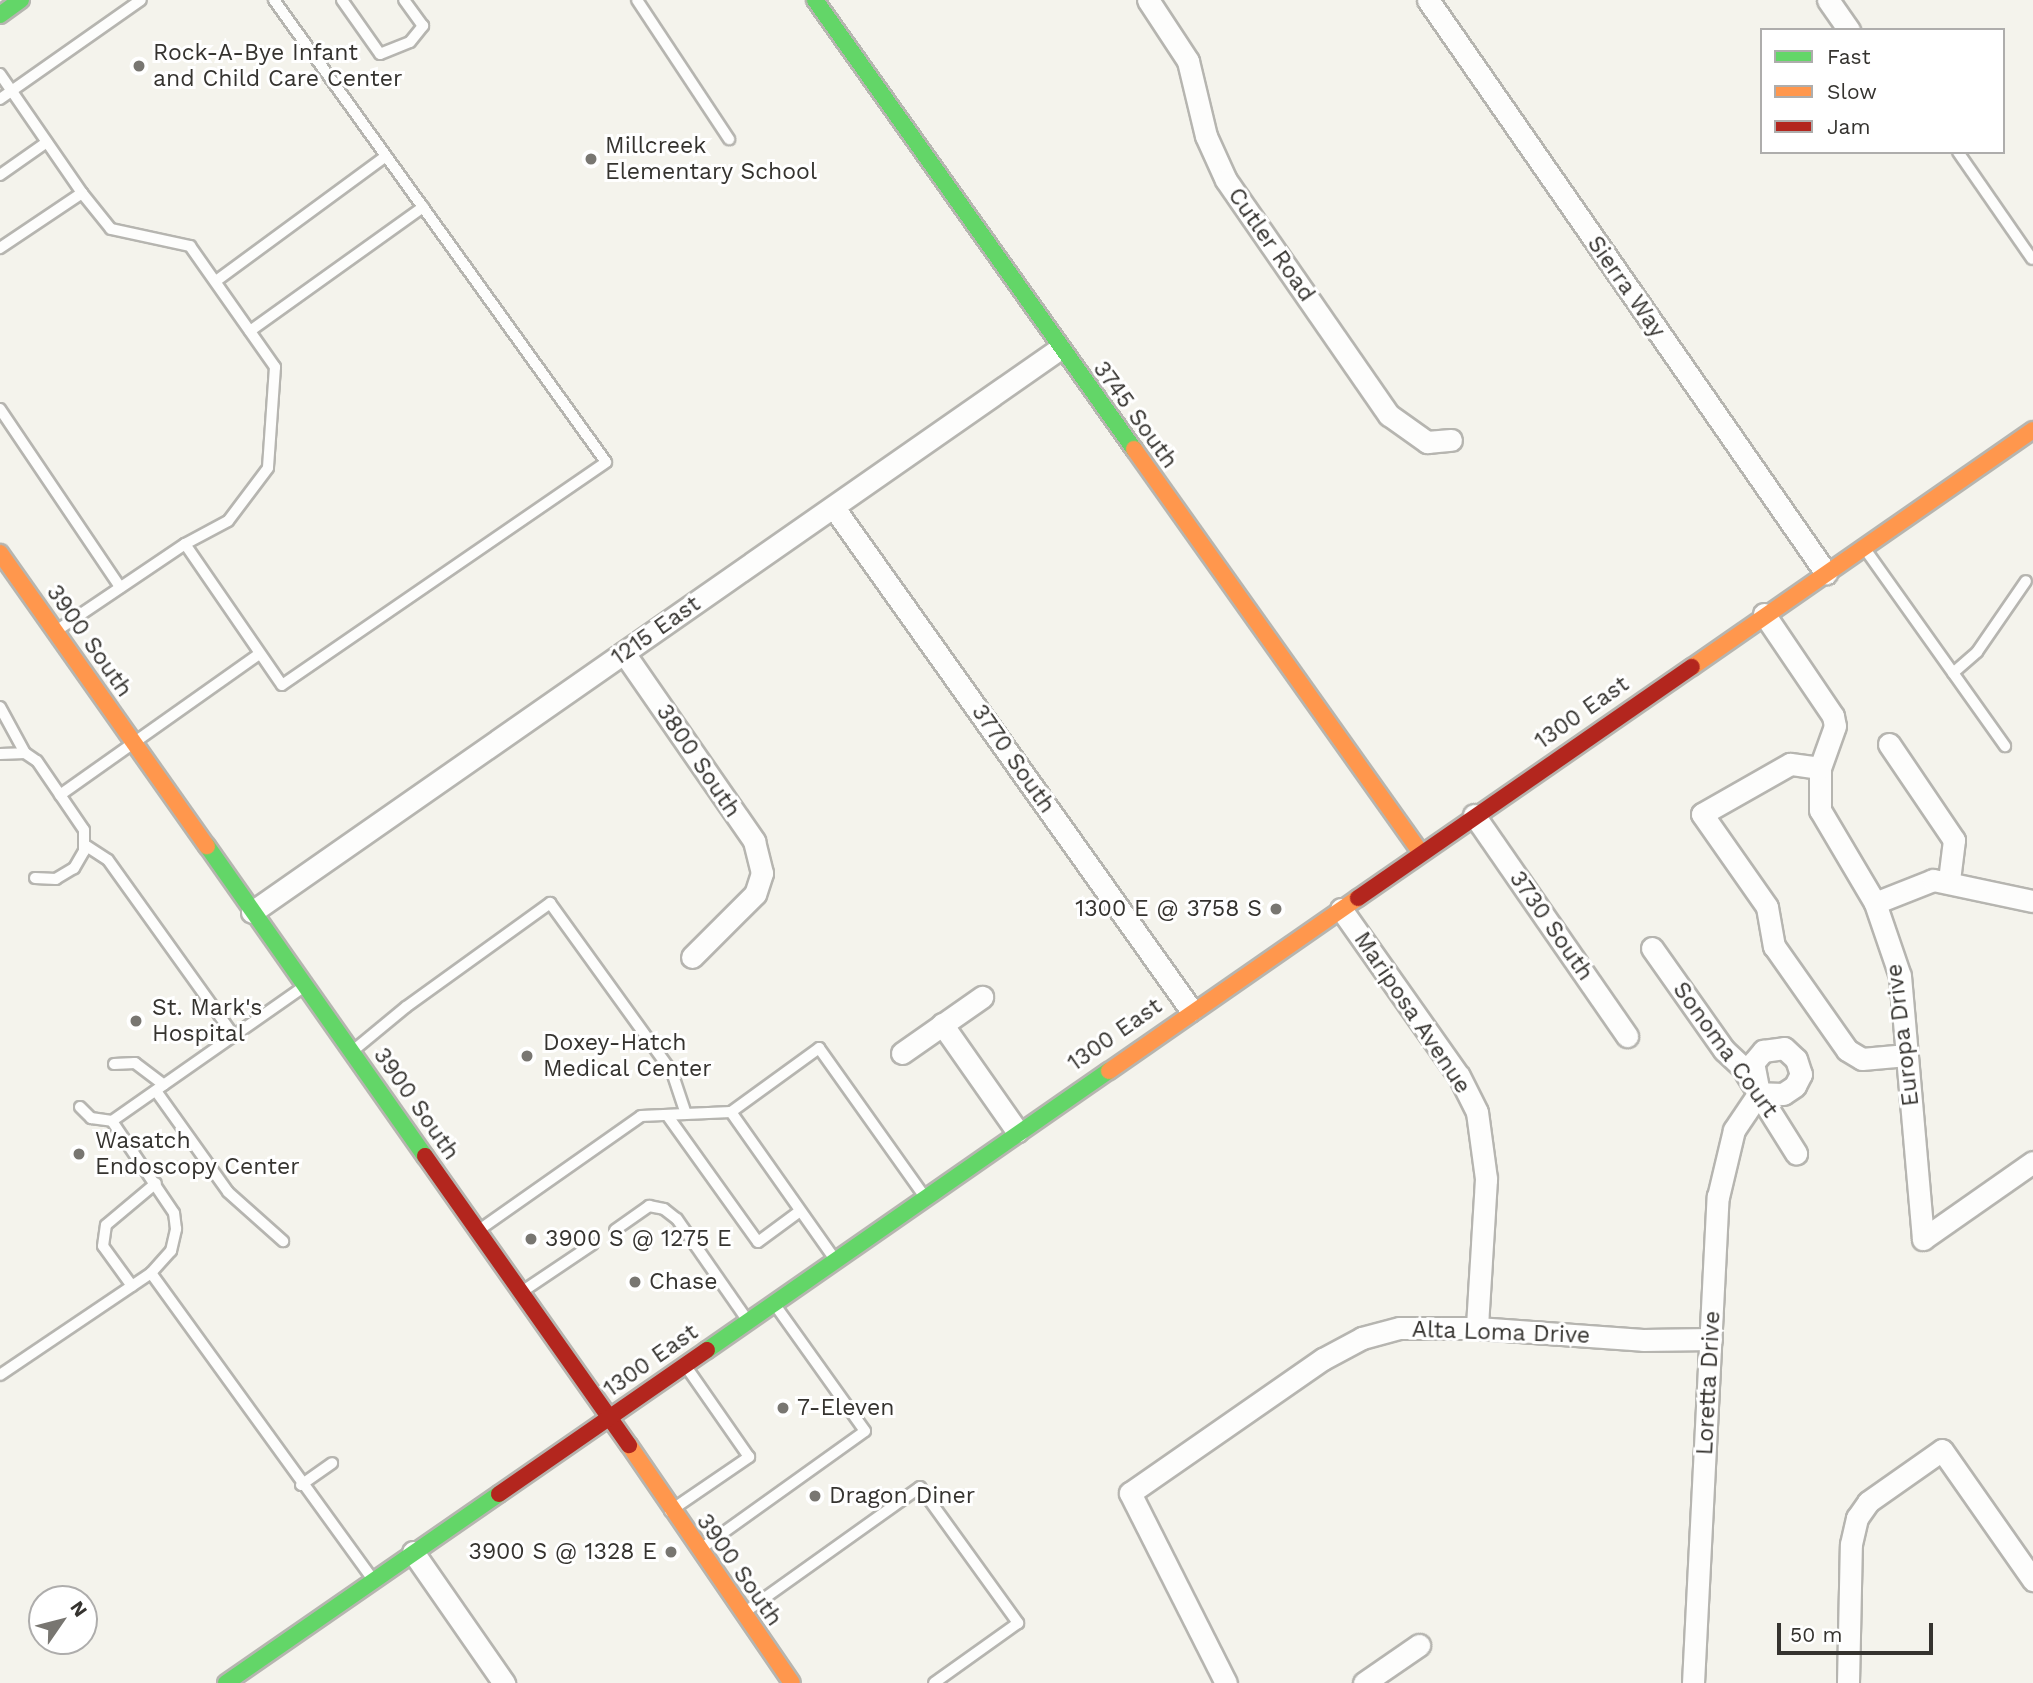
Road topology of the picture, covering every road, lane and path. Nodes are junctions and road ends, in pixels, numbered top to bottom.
1 (21, 0) edge
2 (142, 0) edge
3 (274, 0) edge
4 (342, 0) edge
5 (404, 0) edge
6 (637, 0) edge
7 (815, 0) edge
8 (1148, 0) edge
9 (1428, 0) edge
10 (1828, 0) edge
11 (0, 15) edge
12 (1848, 28) edge
13 (0, 74) edge
14 (12, 92) junction
15 (0, 99) edge
16 (729, 139) dead end
17 (47, 142) junction
18 (1959, 154) edge
19 (386, 156) junction
20 (0, 175) edge
21 (82, 193) junction
22 (423, 207) junction
23 (0, 248) edge
24 (2032, 259) edge
25 (216, 282) junction
26 (250, 331) junction
27 (1059, 349) junction
28 (0, 409) edge
29 (2033, 430) edge
30 (1451, 440) dead end
31 (834, 508) junction
32 (185, 544) junction
33 (1864, 546) junction
34 (0, 553) edge
35 (1826, 573) junction
36 (2026, 582) dead end
37 (120, 587) junction
38 (1764, 614) junction
39 (55, 631) junction
40 (624, 653) junction
41 (259, 654) junction
42 (1953, 673) junction
43 (0, 707) edge
44 (1889, 744) dead end
45 (134, 745) junction
46 (2005, 746) dead end
47 (24, 753) junction
48 (0, 754) edge
49 (1820, 768) junction
50 (60, 795) junction
51 (1474, 815) junction
52 (85, 845) junction
53 (1420, 853) junction
54 (35, 878) dead end
55 (1949, 880) junction
56 (2033, 901) edge
57 (1875, 903) junction
58 (1341, 909) junction
59 (251, 912) junction
60 (1652, 948) dead end
61 (692, 957) dead end
62 (305, 986) junction
63 (982, 996) dead end
64 (1191, 1010) junction
65 (942, 1024) junction
66 (234, 1036) junction
67 (1627, 1036) dead end
68 (351, 1053) junction
69 (902, 1053) dead end
70 (1907, 1055) junction
71 (114, 1063) dead end
72 (160, 1088) junction
73 (1759, 1093) junction
74 (80, 1107) dead end
75 (731, 1112) junction
76 (686, 1114) junction
77 (667, 1115) junction
78 (112, 1121) junction
79 (1017, 1131) junction
80 (1796, 1153) dead end
81 (2033, 1162) edge
82 (156, 1183) junction
83 (924, 1196) junction
84 (800, 1211) junction
85 (615, 1230) dead end
86 (477, 1231) junction
87 (283, 1241) dead end
88 (593, 1244) dead end
89 (834, 1259) junction
90 (151, 1273) junction
91 (132, 1286) junction
92 (521, 1293) junction
93 (773, 1303) junction
94 (748, 1321) junction
95 (1476, 1328) junction
96 (1711, 1339) junction
97 (685, 1365) junction
98 (0, 1376) edge
99 (609, 1418) junction
100 (332, 1463) dead end
101 (301, 1485) junction
102 (670, 1511) junction
103 (698, 1550) junction
104 (413, 1552) junction
105 (373, 1580) junction
106 (2033, 1580) edge
107 (743, 1614) junction
108 (1419, 1645) dead end
109 (226, 1683) edge
110 (504, 1683) edge
111 (792, 1683) edge
112 (934, 1683) edge
113 (1226, 1683) edge
114 (1364, 1683) edge
115 (1693, 1683) edge
116 (1848, 1683) edge

1 - 11 main road
2 - 14 lane
3 - 19 lane
4 - 5 lane
6 - 16 lane
7 - 27 main road, 3745 South
8 - 30 street, Cutler Road
9 - 35 street, Sierra Way
10 - 12 street
13 - 14 lane
14 - 15 lane
14 - 17 lane
17 - 20 lane
17 - 21 lane
18 - 24 lane
19 - 22 lane
19 - 25 lane
21 - 23 lane
21 - 25 lane
22 - 26 lane
22 - 41 lane
25 - 26 lane
26 - 32 lane
27 - 31 street, 1215 East
27 - 53 main road, 3745 South
28 - 37 lane
29 - 33 main road, 1300 East
31 - 40 street, 1215 East
31 - 64 street, 3770 South
32 - 37 lane
32 - 41 lane
33 - 35 main road, 1300 East
33 - 42 lane
34 - 39 main road, 3900 South
35 - 38 main road, 1300 East
36 - 42 lane
37 - 39 lane
38 - 49 street, Europa Drive
38 - 51 main road, 1300 East
39 - 45 main road, 3900 South
40 - 59 street, 1215 East
40 - 61 street, 3800 South
41 - 45 lane
42 - 46 lane
43 - 47 lane
44 - 55 street
45 - 50 lane
45 - 59 main road, 3900 South
47 - 48 lane
47 - 50 lane
49 - 57 street, Europa Drive
49 - 70 street
50 - 52 lane
51 - 53 main road, 1300 East
51 - 67 street, 3730 South
52 - 54 lane
52 - 66 lane
53 - 58 main road, 1300 East
55 - 56 street
55 - 57 street
57 - 70 street, Europa Drive
58 - 64 main road, 1300 East
58 - 95 street, Mariposa Avenue
59 - 62 main road, 3900 South
60 - 73 street, Sonoma Court
62 - 66 lane
62 - 68 main road, 3900 South
63 - 65 street
64 - 79 main road, 1300 East
65 - 69 street
65 - 79 street
66 - 72 lane
68 - 76 lane
68 - 86 main road, 3900 South
70 - 81 street, Europa Drive
71 - 72 lane
72 - 78 lane
72 - 87 lane
73 - 80 street, Sonoma Court
73 - 96 street, Loretta Drive
74 - 78 lane
75 - 76 lane
75 - 83 lane
75 - 84 lane
76 - 77 lane
77 - 84 lane
77 - 86 lane
78 - 82 lane
79 - 83 main road, 1300 East
82 - 90 lane
82 - 91 lane
83 - 89 main road, 1300 East
84 - 89 lane
85 - 94 lane
86 - 92 main road, 3900 South
88 - 92 lane
89 - 93 main road, 1300 East
90 - 91 lane
90 - 101 lane
91 - 98 lane
92 - 99 main road, 3900 South
93 - 94 main road, 1300 East
93 - 103 lane
94 - 97 main road, 1300 East
95 - 96 street, Alta Loma Drive
95 - 113 street, Alta Loma Drive
96 - 115 street, Loretta Drive
97 - 99 main road, 1300 East
97 - 102 lane
99 - 102 main road, 3900 South
99 - 104 main road, 1300 East
100 - 101 lane
101 - 105 lane
102 - 103 main road, 3900 South
103 - 107 main road, 3900 South
104 - 105 main road, 1300 East
104 - 110 street
105 - 109 main road, 1300 East
106 - 116 street
107 - 111 main road, 3900 South
107 - 112 lane
108 - 114 street

